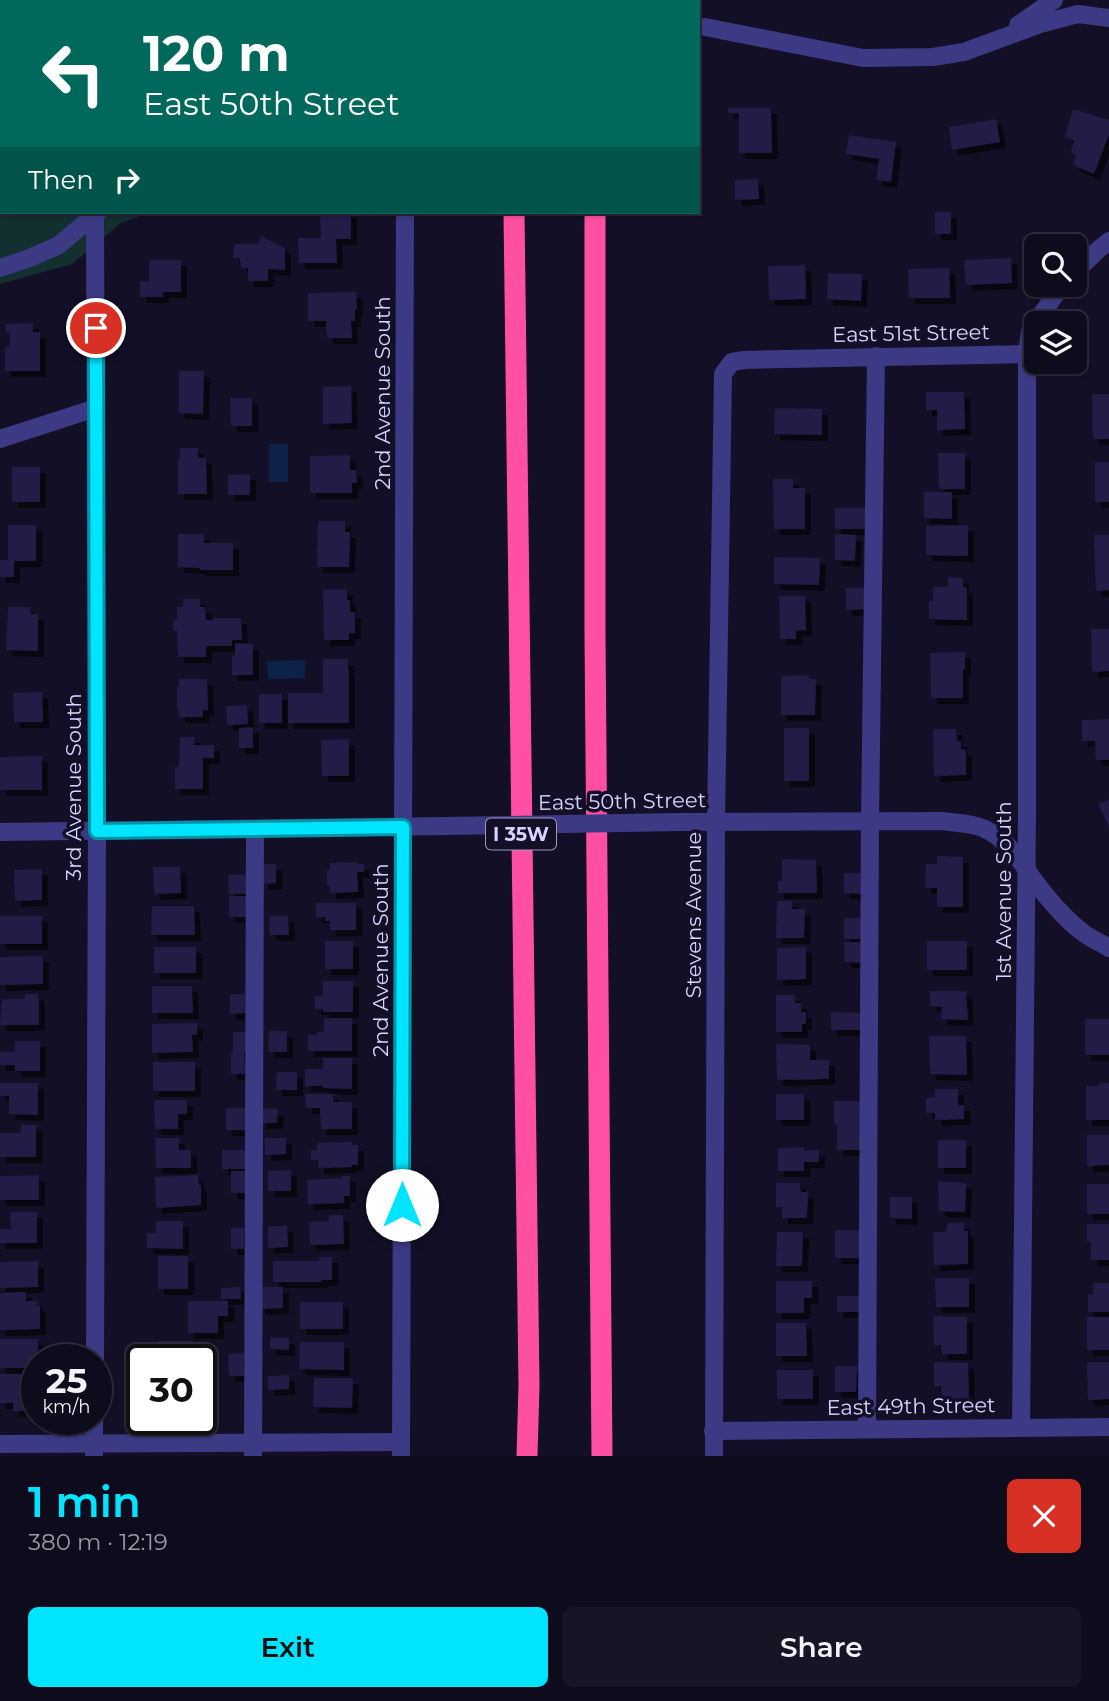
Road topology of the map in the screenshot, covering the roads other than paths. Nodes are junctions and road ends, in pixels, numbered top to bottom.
1 (1054, 0) edge
2 (1109, 18) edge
3 (705, 27) dead end
4 (995, 41) junction
5 (96, 214) edge
6 (97, 214) edge
7 (405, 214) edge
8 (514, 214) edge
9 (595, 214) edge
10 (1109, 242) edge
11 (1087, 261) edge
12 (0, 268) edge
13 (1024, 354) edge
14 (876, 356) junction
15 (723, 374) joint
16 (1027, 374) edge
17 (96, 408) junction
18 (0, 439) edge
19 (870, 821) junction
20 (716, 822) junction
21 (403, 827) junction
22 (255, 829) junction
23 (97, 831) junction
24 (0, 832) edge
25 (1026, 867) junction
26 (1109, 948) edge
27 (94, 1344) edge
28 (1021, 1427) junction
29 (1109, 1427) edge
30 (867, 1429) junction
31 (713, 1431) junction
32 (0, 1444) edge
33 (253, 1449) edge
34 (401, 1449) edge
35 (94, 1450) edge
36 (527, 1456) edge
37 (602, 1456) edge
38 (714, 1456) edge

1 - 4 street
2 - 4 street
3 - 4 street
5 - 12 street
6 - 17 street, 3rd Avenue South
7 - 21 street, 2nd Avenue South
8 - 36 highway, I 35W
9 - 37 highway
10 - 11 street
13 - 14 street, East 51st Street
14 - 15 street, East 51st Street
14 - 19 street
15 - 20 street, Stevens Avenue
16 - 25 street, 1st Avenue South
17 - 18 street
17 - 23 street, 3rd Avenue South
19 - 20 street, East 50th Street
19 - 25 street, East 50th Street
19 - 30 street
20 - 21 street, East 50th Street, bridge
20 - 31 street, Stevens Avenue
21 - 22 street, East 50th Street
21 - 34 street, 2nd Avenue South
22 - 23 street, East 50th Street
22 - 33 street
23 - 24 street, East 50th Street
23 - 27 street, 3rd Avenue South
25 - 26 street, East 50th Street
25 - 28 street, 1st Avenue South
28 - 29 street, East 49th Street
28 - 30 street, East 49th Street
30 - 31 street, East 49th Street
31 - 38 street, Stevens Avenue
32 - 35 street
33 - 34 street
33 - 35 street

